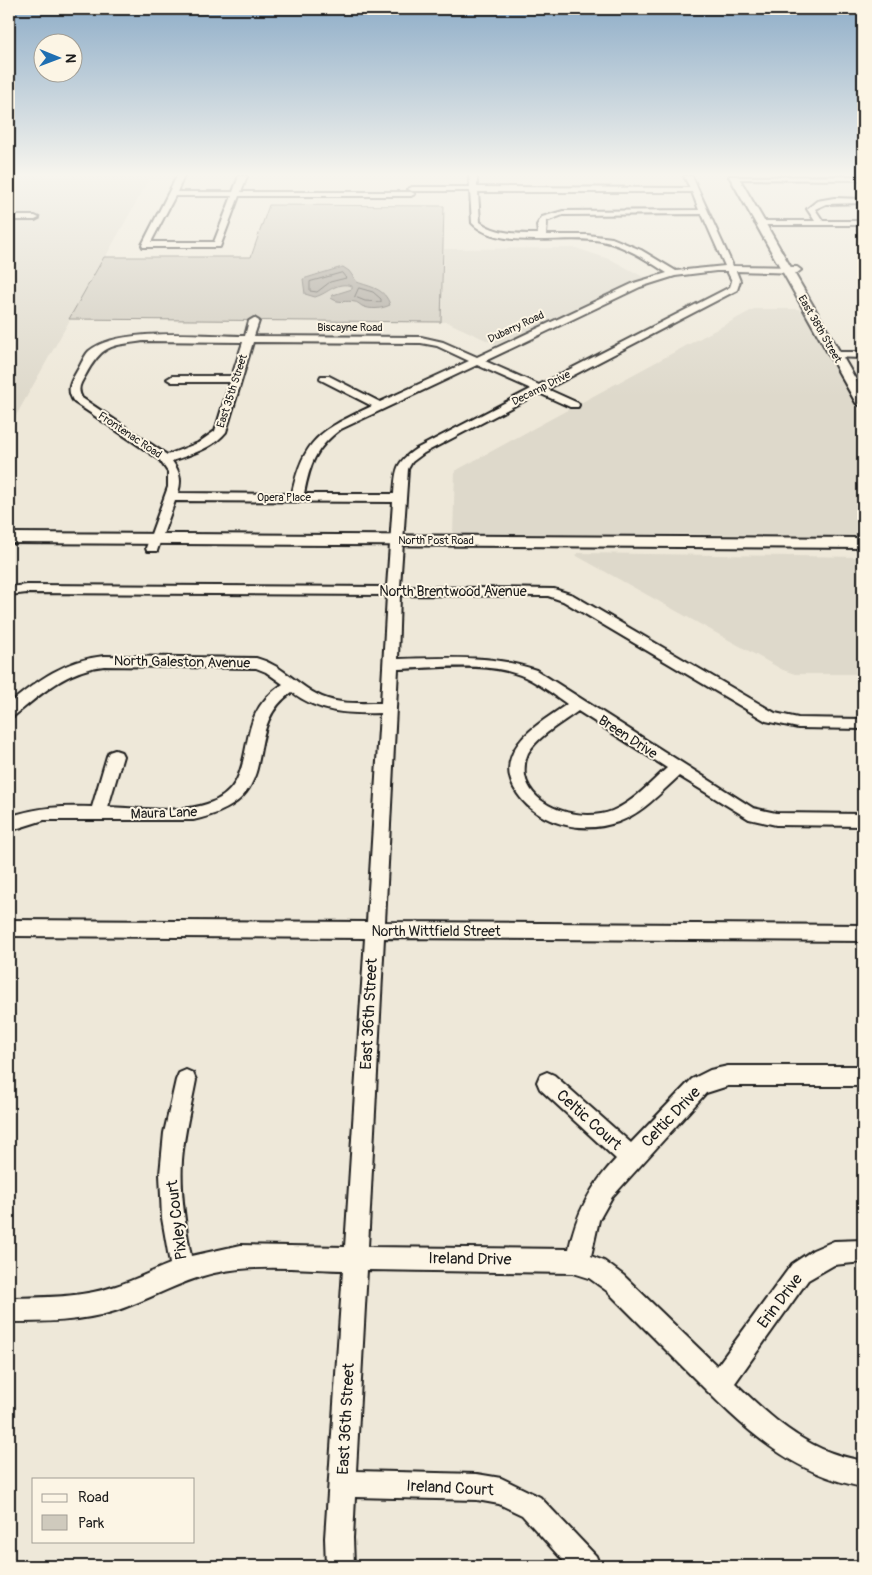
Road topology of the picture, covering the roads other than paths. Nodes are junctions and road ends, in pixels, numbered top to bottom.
1 (638, 250) edge
2 (722, 250) edge
3 (780, 250) edge
4 (731, 269) junction
5 (792, 270) junction
6 (674, 273) junction
7 (254, 321) dead end
8 (249, 339) junction
9 (111, 343) joint
10 (842, 355) junction
11 (863, 355) edge
12 (475, 360) junction
13 (325, 378) dead end
14 (172, 379) dead end
15 (237, 379) junction
16 (863, 381) edge
17 (539, 389) junction
18 (863, 403) edge
19 (574, 405) dead end
20 (379, 406) junction
21 (166, 460) junction
22 (170, 496) junction
23 (297, 497) junction
24 (399, 498) junction
25 (9, 538) edge
26 (863, 542) edge
27 (153, 543) junction
28 (396, 544) junction
29 (9, 547) edge
30 (863, 552) edge
31 (9, 591) edge
32 (394, 591) junction
33 (391, 664) junction
34 (293, 684) junction
35 (578, 704) junction
36 (388, 708) junction
37 (9, 712) edge
38 (863, 724) edge
39 (115, 756) dead end
40 (677, 768) junction
41 (98, 814) junction
42 (863, 820) edge
43 (13, 822) edge
44 (9, 928) edge
45 (373, 931) junction
46 (863, 933) edge
47 (863, 1076) edge
48 (186, 1080) dead end
49 (547, 1082) dead end
50 (631, 1158) junction
51 (863, 1251) edge
52 (355, 1257) junction
53 (578, 1263) junction
54 (183, 1270) junction
55 (9, 1310) edge
56 (719, 1384) junction
57 (863, 1474) edge
58 (343, 1484) junction
59 (340, 1566) edge
60 (586, 1566) edge

1 - 6 street
2 - 4 street
3 - 5 main road, East 38th Street
4 - 5 street, Dubarry Road
4 - 6 street, Dubarry Road
4 - 17 street, Decamp Drive
5 - 10 main road, East 38th Street
6 - 12 street, Dubarry Road
7 - 8 street, East 35th Street
8 - 9 street, Biscayne Road
8 - 12 street, Biscayne Road
8 - 15 street, East 35th Street
9 - 21 street, Frontenac Road
10 - 11 street
10 - 16 main road, East 38th Street
10 - 18 main road, East 38th Street
12 - 17 street, Biscayne Road
12 - 20 street, Dubarry Road
13 - 20 street
14 - 15 street
15 - 21 street, East 35th Street
17 - 19 street, Biscayne Road
17 - 24 street, Decamp Drive
20 - 23 street, Dubarry Road
21 - 22 street, Frontenac Road
22 - 23 street, Opera Place
22 - 27 street, Frontenac Road
23 - 24 street, Opera Place
24 - 28 street, Decamp Drive
25 - 27 main road, North Post Road
26 - 28 main road, North Post Road
27 - 28 main road, North Post Road
27 - 29 main road, North Post Road
28 - 30 main road, North Post Road
28 - 32 street, East 36th Street
31 - 32 street, North Brentwood Avenue
32 - 33 street, East 36th Street
32 - 38 street, North Brentwood Avenue
33 - 35 street, Breen Drive
33 - 36 street, East 36th Street
34 - 36 street, North Galeston Avenue
34 - 37 street, North Galeston Avenue
34 - 41 street, Maura Lane
35 - 40 street, Breen Drive
35 - 40 street
36 - 45 street, East 36th Street
39 - 41 street
40 - 42 street, Breen Drive
41 - 43 street, Maura Lane
44 - 45 street, North Wittfield Street
45 - 46 street, North Wittfield Street
45 - 52 street, East 36th Street
47 - 50 street, Celtic Drive
48 - 54 street, Pixley Court
49 - 50 street, Celtic Court
50 - 53 street, Celtic Drive
51 - 56 street, Erin Drive
52 - 53 street, Ireland Drive
52 - 54 street, Ireland Drive
52 - 58 street, East 36th Street
53 - 56 street, Ireland Drive
54 - 55 street, Ireland Drive
56 - 57 street, Ireland Drive
58 - 59 street, East 36th Street
58 - 60 street, Ireland Court

